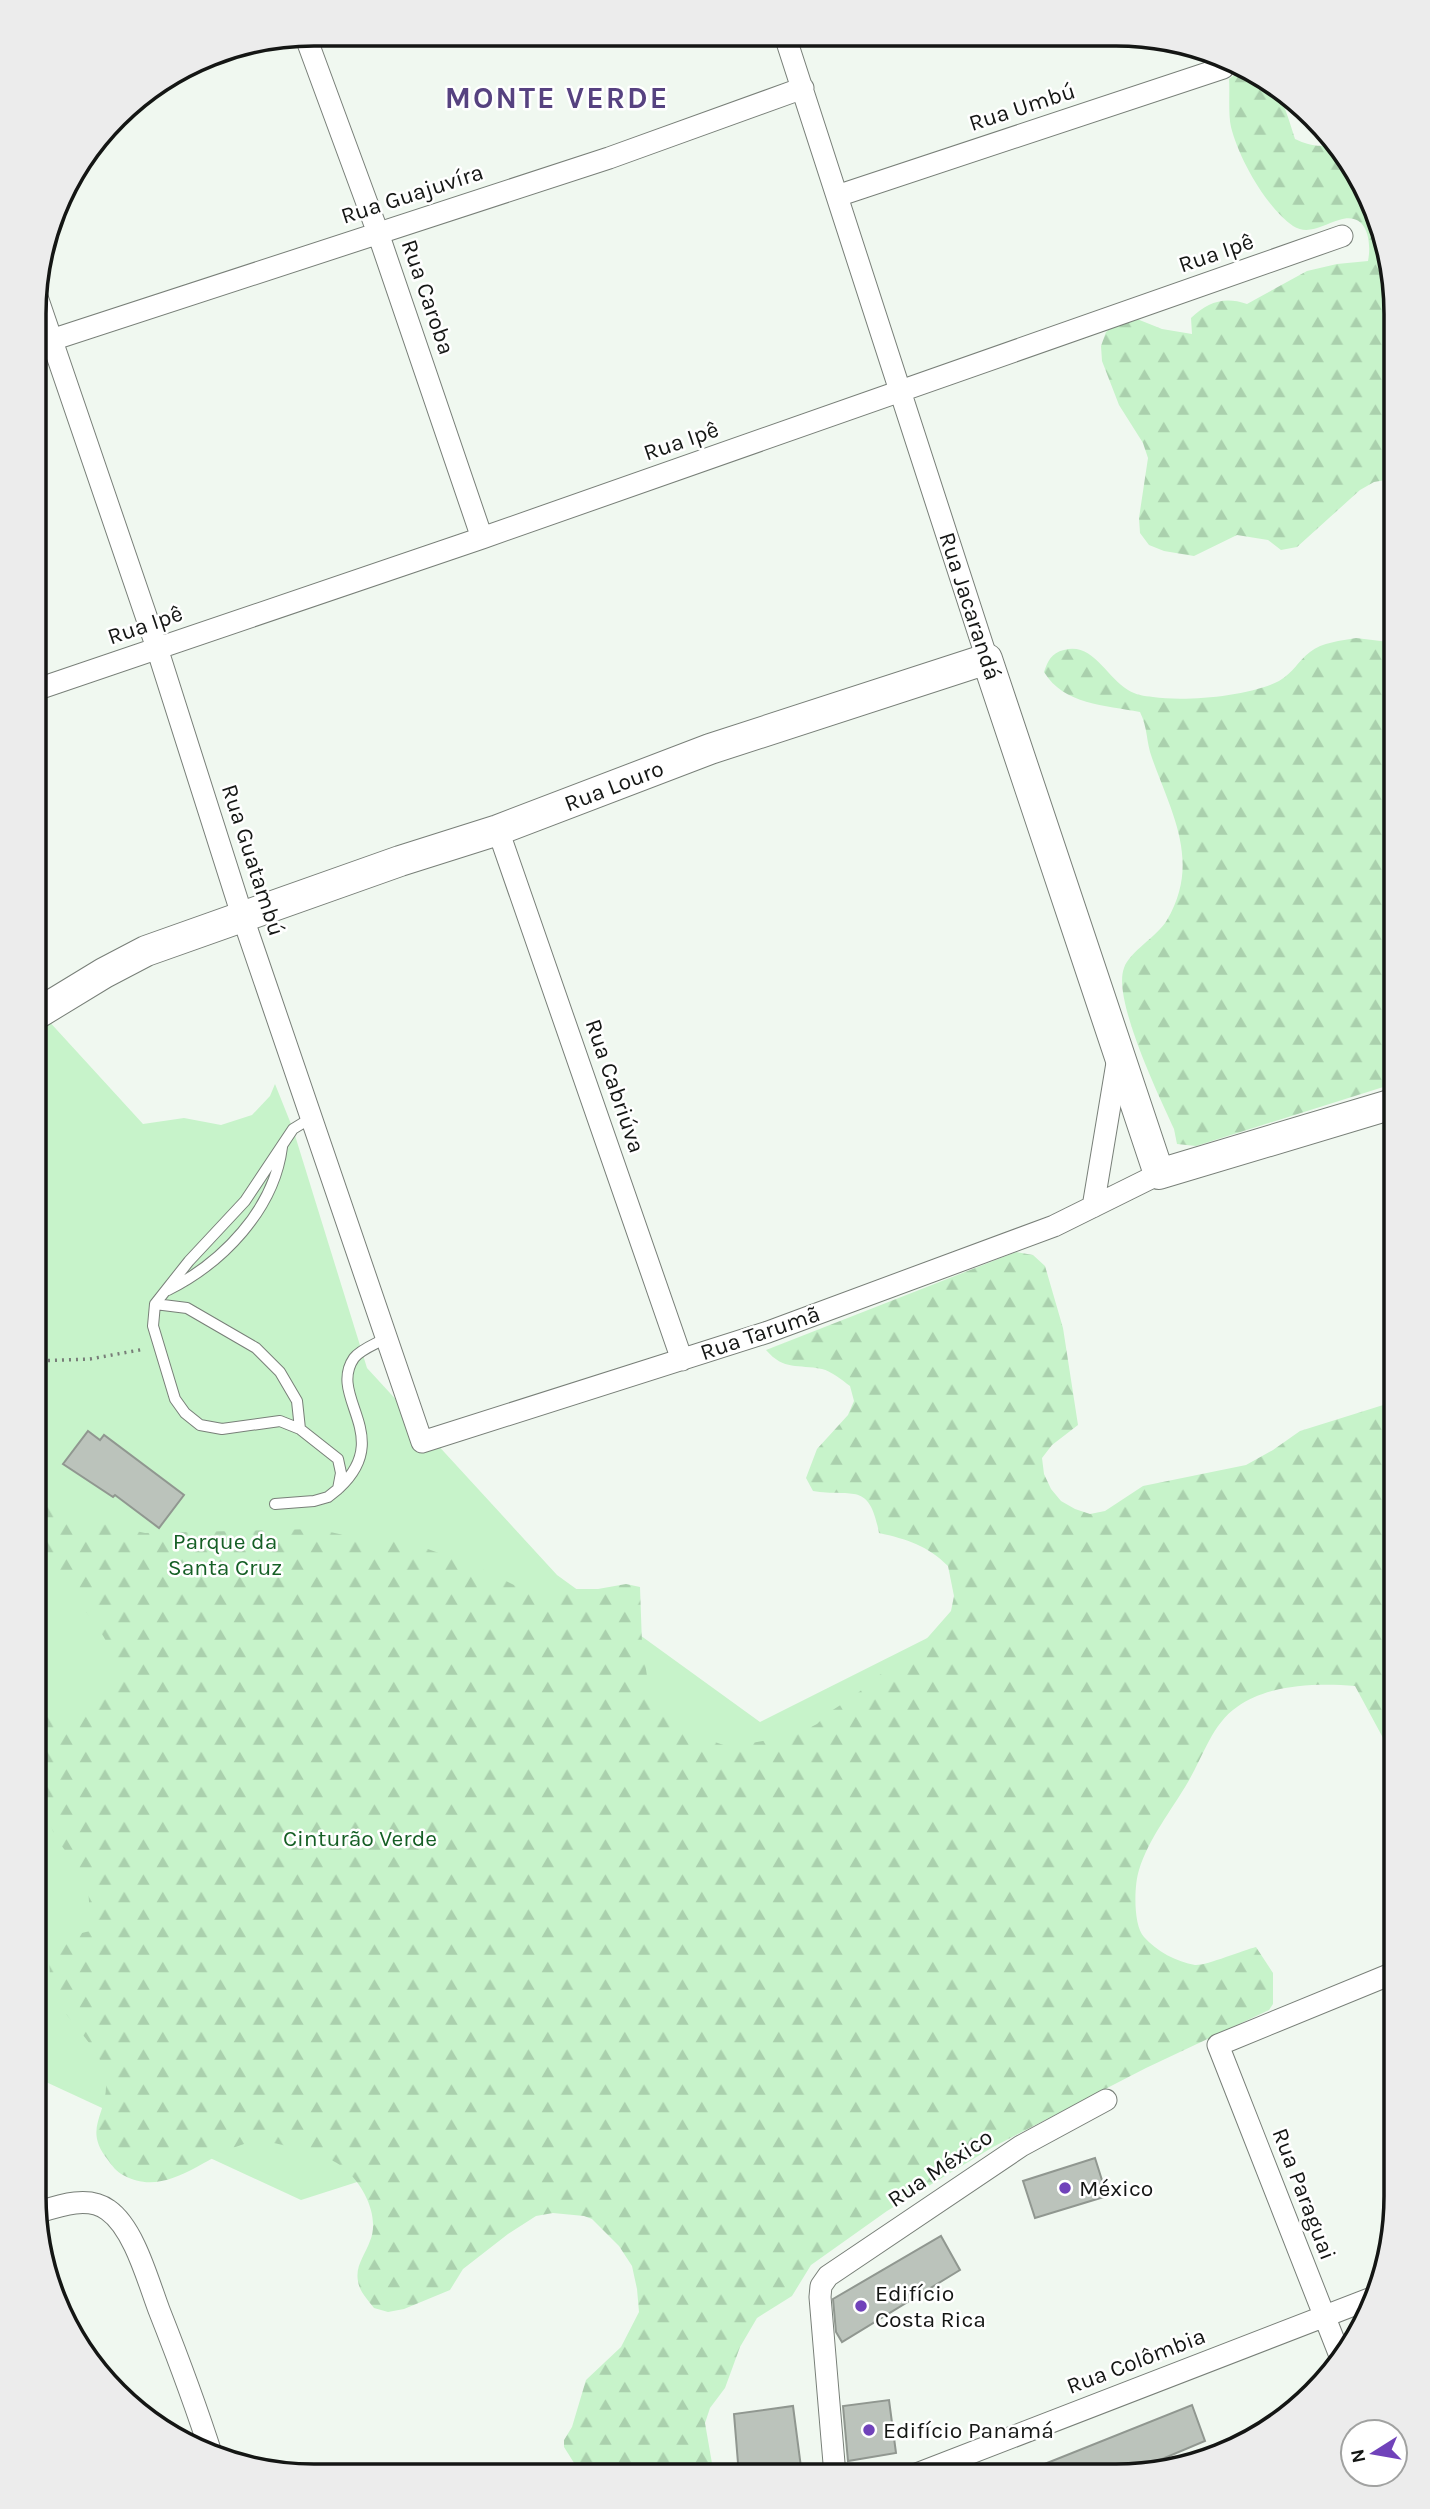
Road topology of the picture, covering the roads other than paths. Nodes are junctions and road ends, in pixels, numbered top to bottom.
1 (309, 46) edge
2 (788, 46) edge
3 (1223, 68) dead end
4 (803, 88) junction
5 (837, 197) junction
6 (378, 233) junction
7 (1342, 236) dead end
8 (46, 342) edge
9 (46, 348) edge
10 (900, 391) junction
11 (482, 538) junction
12 (157, 648) junction
13 (987, 659) junction
14 (46, 686) edge
15 (498, 830) junction
16 (242, 915) junction
17 (46, 1009) edge
18 (1119, 1055) junction
19 (1384, 1107) edge
20 (311, 1118) junction
21 (282, 1144) junction
22 (1158, 1174) junction
23 (1093, 1207) junction
24 (164, 1292) junction
25 (155, 1304) junction
26 (386, 1338) junction
27 (682, 1360) junction
28 (300, 1429) junction
29 (422, 1442) joint
30 (338, 1489) junction
31 (275, 1504) dead end
32 (1384, 1977) edge
33 (1105, 2100) dead end
34 (46, 2210) edge
35 (1362, 2302) edge
36 (1324, 2317) junction
37 (1337, 2348) edge
38 (207, 2441) edge
39 (834, 2464) edge
40 (943, 2464) edge

1 - 6 street, Rua Caroba
2 - 4 street, Rua Jacarandá
3 - 5 street, Rua Umbú
4 - 5 street, Rua Jacarandá
4 - 6 street, Rua Guajuvíra
5 - 10 street, Rua Jacarandá
6 - 8 street, Rua Guajuvíra
6 - 11 street, Rua Caroba
7 - 10 street, Rua Ipê
9 - 12 street, Rua Guatambú
10 - 11 street, Rua Ipê
10 - 13 street, Rua Jacarandá
11 - 12 street, Rua Ipê
12 - 14 street, Rua Ipê
12 - 16 street, Rua Guatambú
13 - 15 street, Rua Louro
13 - 18 street, Rua Jacarandá
15 - 16 street, Rua Louro
15 - 27 street, Rua Cabriúva
16 - 17 street, Rua Louro
16 - 20 street, Rua Guatambú
18 - 22 street, Rua Jacarandá
18 - 23 street
19 - 22 street, Rua Tarumã
20 - 21 lane
20 - 26 street, Rua Guatambú
21 - 24 lane
21 - 24 lane
22 - 23 street, Rua Tarumã
23 - 27 street, Rua Tarumã
24 - 25 lane
25 - 28 lane
25 - 28 lane
26 - 29 street, Rua Guatambú
26 - 30 lane
27 - 29 street, Rua Tarumã
28 - 30 lane
30 - 31 lane
32 - 36 street, Rua Paraguai
33 - 39 street, Rua México
34 - 38 street
35 - 36 street, Rua Colômbia
36 - 37 street, Rua Paraguai
36 - 40 street, Rua Colômbia

